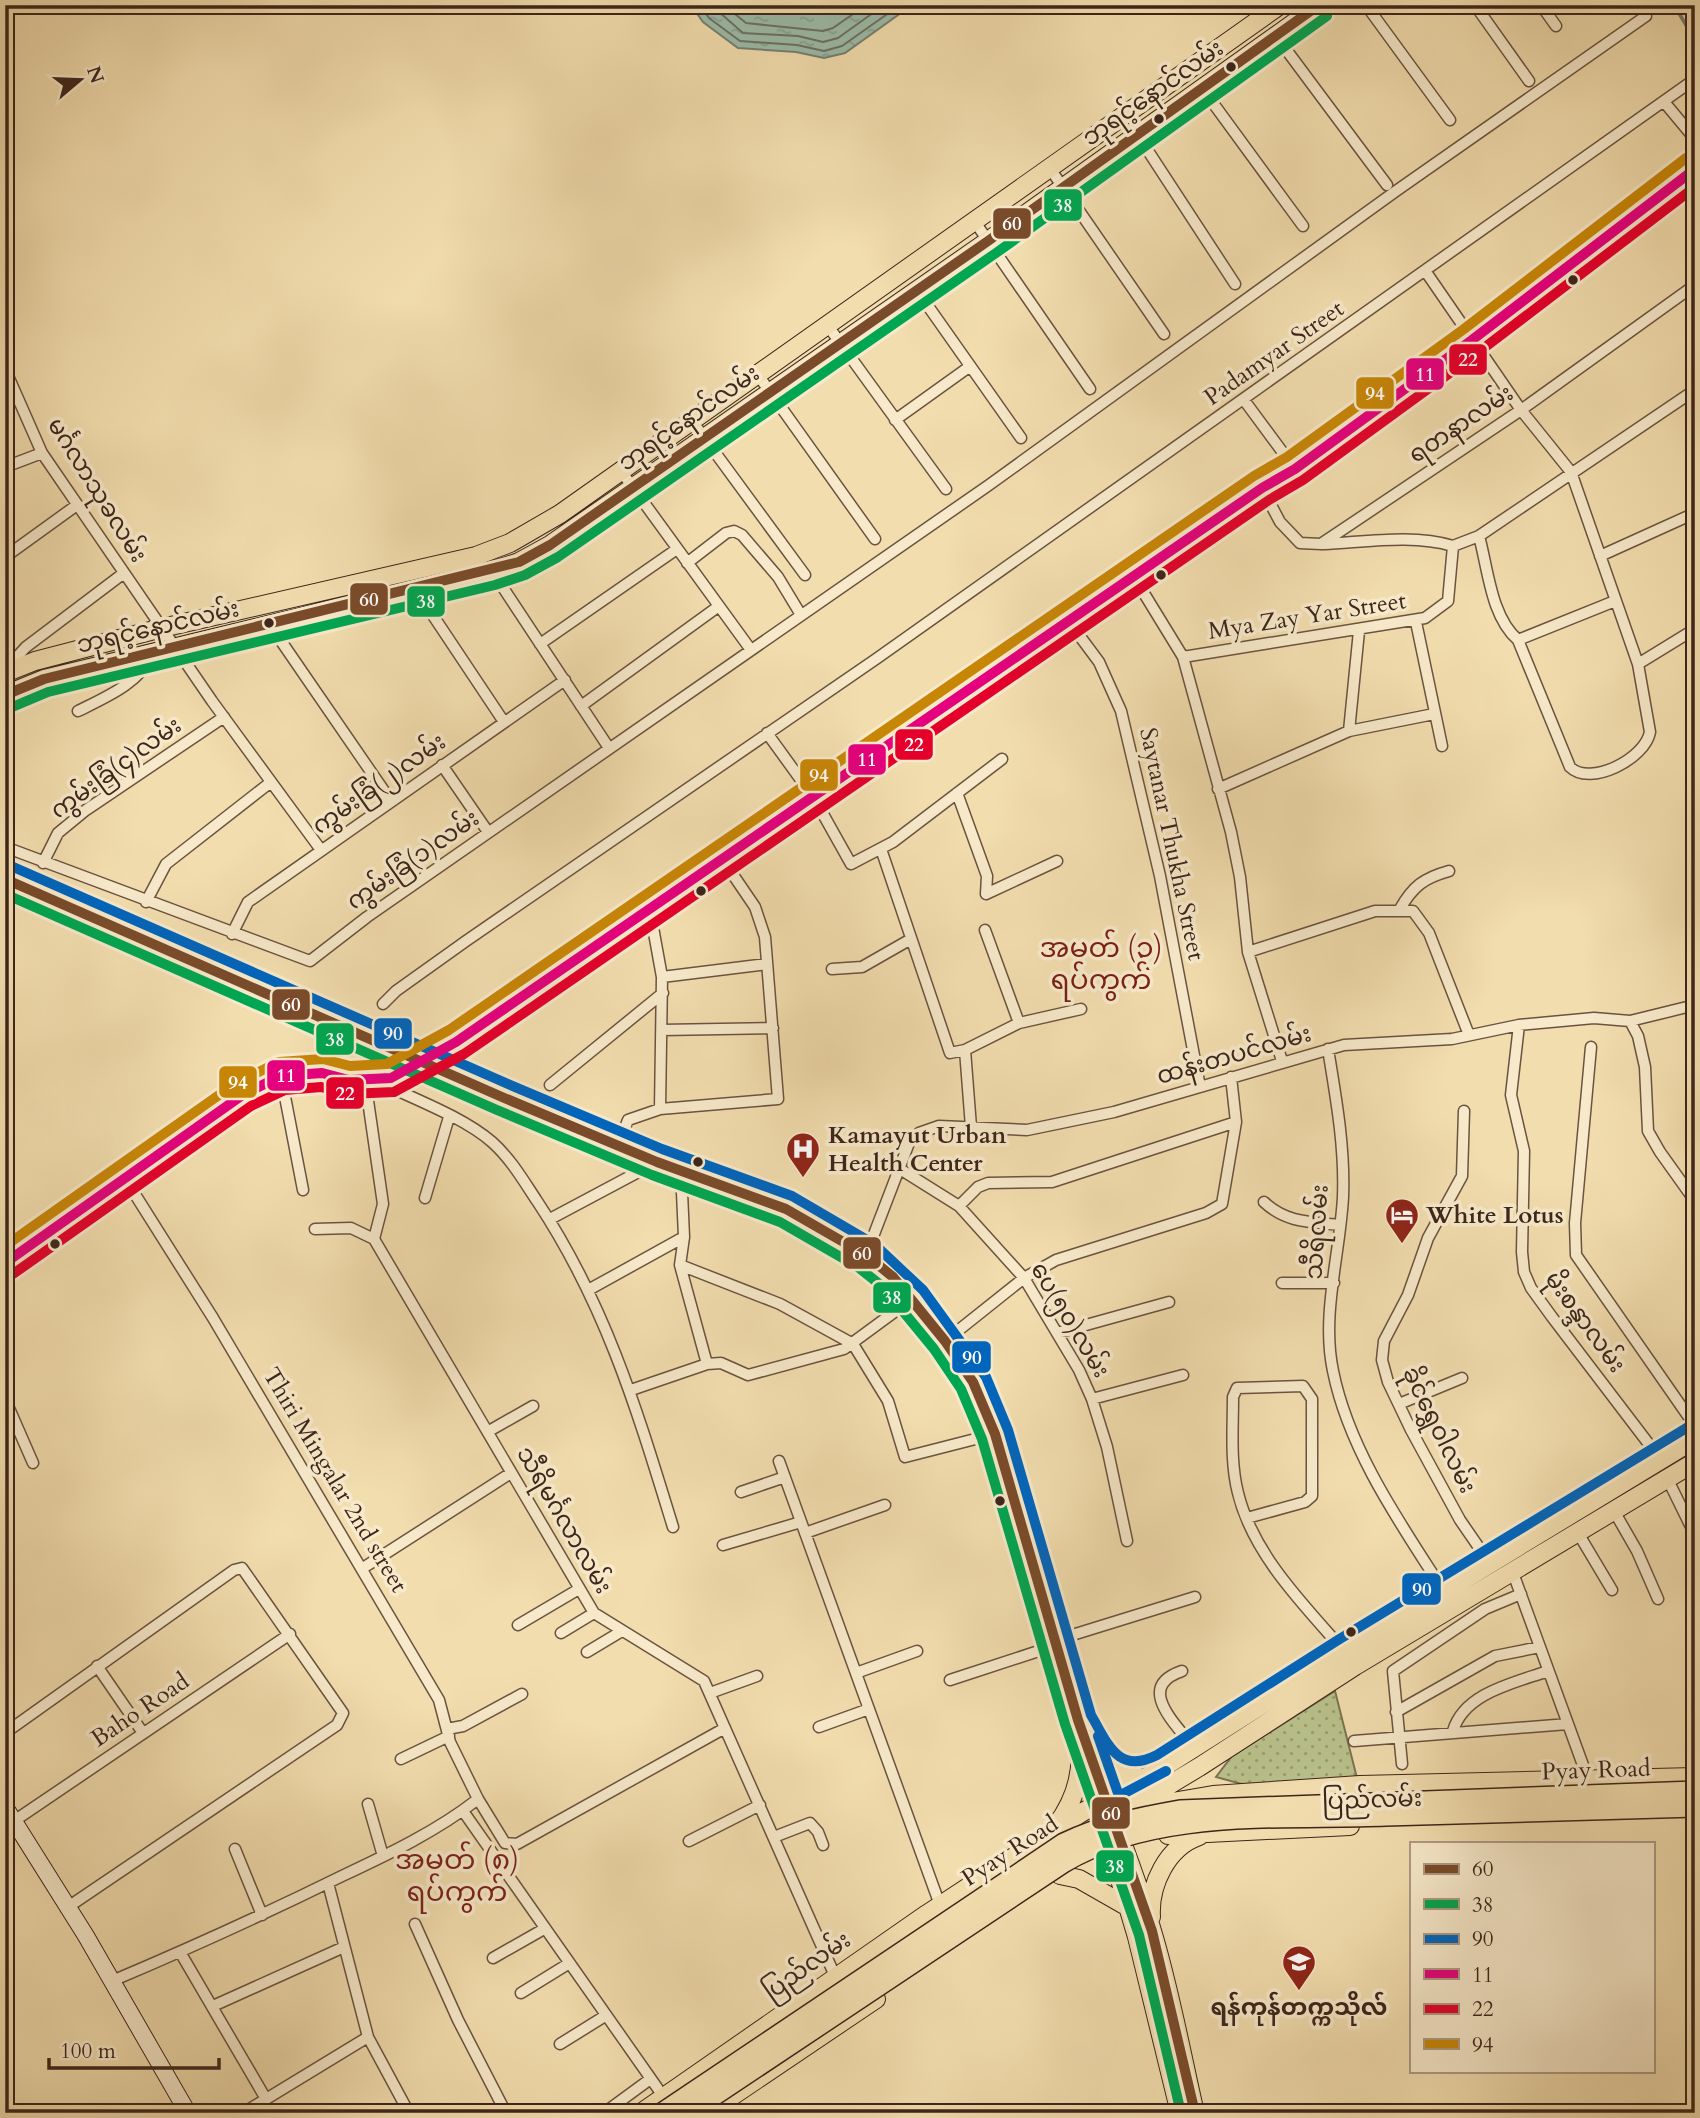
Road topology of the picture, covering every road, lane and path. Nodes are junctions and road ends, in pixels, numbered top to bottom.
1 (1280, 5) edge
2 (1320, 5) edge
3 (1366, 5) edge
4 (1475, 5) edge
5 (1541, 5) edge
6 (1646, 16) dead end
7 (1556, 26) dead end
8 (1276, 36) junction
9 (1695, 79) edge
10 (1530, 81) dead end
11 (1202, 88) junction
12 (1665, 103) junction
13 (1450, 120) dead end
14 (1137, 134) junction
15 (1695, 139) edge
16 (1092, 140) junction
17 (1105, 158) junction
18 (1695, 169) edge
19 (1051, 170) junction
20 (1387, 185) dead end
21 (1063, 188) junction
22 (975, 222) junction
23 (1303, 226) dead end
24 (988, 241) junction
25 (1426, 272) junction
26 (1235, 284) dead end
27 (1695, 285) edge
28 (916, 289) junction
29 (828, 326) junction
30 (1164, 334) dead end
31 (1472, 340) junction
32 (839, 342) junction
33 (969, 367) junction
34 (6, 370) edge
35 (758, 375) junction
36 (1090, 389) dead end
37 (1695, 390) edge
38 (770, 392) junction
39 (1244, 400) junction
40 (1521, 410) junction
41 (895, 419) junction
42 (692, 421) junction
43 (704, 437) junction
44 (1021, 438) dead end
45 (42, 453) junction
46 (5, 467) edge
47 (1295, 469) junction
48 (621, 471) junction
49 (1571, 472) junction
50 (632, 487) junction
51 (1262, 488) junction
52 (946, 489) dead end
53 (78, 505) junction
54 (1695, 513) edge
55 (1479, 536) junction
56 (875, 538) dead end
57 (1321, 544) junction
58 (1454, 546) junction
59 (677, 549) junction
60 (1600, 556) junction
61 (5, 557) edge
62 (687, 563) junction
63 (420, 569) junction
64 (492, 571) junction
65 (124, 573) junction
66 (805, 575) dead end
67 (1134, 577) junction
68 (335, 588) junction
69 (421, 589) junction
70 (1615, 601) junction
71 (719, 606) junction
72 (254, 607) junction
73 (340, 608) junction
74 (801, 615) junction
75 (1416, 622) junction
76 (1070, 623) junction
77 (264, 626) junction
78 (162, 628) junction
79 (1695, 629) edge
80 (1359, 631) junction
81 (1518, 640) junction
82 (540, 644) junction
83 (176, 647) junction
84 (751, 650) junction
85 (154, 653) junction
86 (1183, 657) junction
87 (1638, 664) junction
88 (5, 672) edge
89 (565, 680) junction
90 (5, 695) edge
91 (581, 706) junction
92 (78, 711) dead end
93 (1434, 714) junction
94 (223, 717) junction
95 (504, 722) junction
96 (1349, 731) junction
97 (767, 733) junction
98 (1442, 746) dead end
99 (609, 748) junction
100 (1002, 759) dead end
101 (442, 765) junction
102 (271, 782) junction
103 (1219, 789) junction
104 (957, 793) junction
105 (814, 798) junction
106 (391, 801) junction
107 (488, 832) junction
108 (5, 847) edge
109 (880, 849) junction
110 (321, 850) junction
111 (723, 860) junction
112 (1057, 861) dead end
113 (43, 863) junction
114 (1449, 871) dead end
115 (5, 879) edge
116 (146, 902) junction
117 (1400, 909) junction
118 (650, 911) junction
119 (985, 930) dead end
120 (232, 934) junction
121 (911, 939) junction
122 (1248, 953) junction
123 (767, 964) junction
124 (832, 969) dead end
125 (662, 976) junction
126 (663, 993) junction
127 (383, 1004) dead end
128 (1695, 1004) edge
129 (1081, 1009) dead end
130 (1630, 1021) junction
131 (1019, 1023) junction
132 (1518, 1025) junction
133 (773, 1028) junction
134 (662, 1030) junction
135 (1469, 1035) junction
136 (1591, 1047) dead end
137 (1328, 1049) junction
138 (965, 1050) junction
139 (1282, 1061) junction
140 (281, 1076) junction
141 (1231, 1077) junction
142 (370, 1080) junction
143 (550, 1085) dead end
144 (1200, 1087) junction
145 (660, 1109) junction
146 (1465, 1111) dead end
147 (449, 1117) junction
148 (1236, 1122) junction
149 (971, 1127) junction
150 (618, 1146) junction
151 (657, 1162) junction
152 (900, 1169) junction
153 (681, 1170) junction
154 (124, 1177) junction
155 (303, 1190) dead end
156 (425, 1198) dead end
157 (1695, 1201) edge
158 (1264, 1202) dead end
159 (959, 1206) junction
160 (550, 1219) junction
161 (1340, 1225) junction
162 (315, 1229) dead end
163 (684, 1237) junction
164 (374, 1239) junction
165 (866, 1255) junction
166 (5, 1263) edge
167 (680, 1265) junction
168 (1024, 1278) junction
169 (1282, 1283) dead end
170 (1334, 1283) junction
171 (590, 1289) junction
172 (912, 1299) junction
173 (1169, 1302) dead end
174 (1057, 1333) junction
175 (945, 1341) junction
176 (853, 1344) junction
177 (707, 1364) junction
178 (1183, 1375) dead end
179 (1462, 1378) dead end
180 (631, 1390) junction
181 (5, 1399) edge
182 (1093, 1399) junction
183 (1399, 1404) junction
184 (533, 1406) dead end
185 (1695, 1426) edge
186 (489, 1431) junction
187 (995, 1434) junction
188 (1695, 1439) edge
189 (1661, 1460) junction
190 (779, 1461) dead end
191 (1695, 1462) edge
192 (33, 1463) dead end
193 (511, 1473) junction
194 (785, 1477) junction
195 (1667, 1478) junction
196 (741, 1492) dead end
197 (885, 1505) dead end
198 (1614, 1511) junction
199 (1247, 1518) junction
200 (673, 1528) dead end
201 (803, 1528) junction
202 (1577, 1533) junction
203 (1695, 1535) edge
204 (1127, 1541) dead end
205 (723, 1545) dead end
206 (1491, 1565) junction
207 (363, 1568) junction
208 (1513, 1573) junction
209 (579, 1589) junction
210 (1612, 1590) dead end
211 (1445, 1593) junction
212 (1521, 1594) junction
213 (1195, 1597) dead end
214 (1658, 1600) dead end
215 (594, 1613) junction
216 (518, 1625) dead end
217 (622, 1631) junction
218 (561, 1633) dead end
219 (290, 1634) junction
220 (1056, 1642) junction
221 (1540, 1647) junction
222 (917, 1651) dead end
223 (587, 1652) dead end
224 (1345, 1652) junction
225 (97, 1666) junction
226 (1182, 1671) dead end
227 (1548, 1671) junction
228 (856, 1673) junction
229 (757, 1675) dead end
230 (950, 1680) dead end
231 (710, 1693) junction
232 (522, 1694) dead end
233 (869, 1709) junction
234 (1396, 1712) junction
235 (1078, 1720) junction
236 (1568, 1724) junction
237 (818, 1727) dead end
238 (725, 1728) junction
239 (1454, 1731) junction
240 (5, 1733) edge
241 (143, 1733) junction
242 (448, 1733) junction
243 (1399, 1737) junction
244 (1354, 1741) dead end
245 (1194, 1748) junction
246 (401, 1759) dead end
247 (1402, 1764) dead end
248 (1199, 1767) junction
249 (1695, 1777) edge
250 (1143, 1779) junction
251 (1588, 1779) junction
252 (1360, 1785) joint
253 (1329, 1787) junction
254 (1695, 1791) edge
255 (1213, 1795) junction
256 (478, 1799) junction
257 (368, 1804) dead end
258 (760, 1805) junction
259 (1695, 1807) edge
260 (1108, 1808) junction
261 (463, 1811) junction
262 (10, 1814) edge
263 (1695, 1816) edge
264 (1335, 1826) junction
265 (1211, 1832) junction
266 (774, 1838) junction
267 (688, 1840) dead end
268 (1041, 1841) junction
269 (1116, 1844) junction
270 (823, 1845) dead end
271 (234, 1849) dead end
272 (383, 1856) junction
273 (1060, 1875) junction
274 (328, 1883) junction
275 (68, 1907) junction
276 (1128, 1907) junction
277 (934, 1909) junction
278 (262, 1915) junction
279 (415, 1924) dead end
280 (544, 1929) junction
281 (1152, 1931) junction
282 (344, 1948) junction
283 (947, 1951) junction
284 (180, 1952) junction
285 (494, 1958) dead end
286 (568, 1964) junction
287 (835, 1976) junction
288 (112, 1981) junction
289 (521, 1993) dead end
290 (213, 2006) junction
291 (605, 2016) junction
292 (368, 2037) junction
293 (560, 2044) dead end
294 (649, 2080) junction
295 (266, 2099) junction
296 (662, 2104) edge
297 (188, 2113) edge
298 (243, 2113) edge
299 (409, 2113) edge
300 (506, 2113) edge
301 (604, 2113) edge
302 (640, 2113) edge
303 (688, 2113) edge
304 (707, 2113) edge
305 (1180, 2113) edge
306 (1195, 2113) edge

1 - 16 main road, ဘုရင့်နောင်လမ်း
2 - 8 main road, ဘုရင့်နောင်လမ်း
3 - 13 street
4 - 10 street
5 - 7 street
6 - 74 street, ကွမ်းခြံ(၁)လမ်း
8 - 11 main road, ဘုရင့်နောင်လမ်း
8 - 20 street
9 - 12 street, Padamyar Street
11 - 14 main road, ဘုရင့်နောင်လမ်း
11 - 23 street
12 - 15 street
12 - 25 street, Padamyar Street
14 - 17 main road, ဘုရင့်နောင်လမ်း
14 - 26 street
16 - 17 street
16 - 19 main road, ဘုရင့်နောင်လမ်း
17 - 21 main road, ဘုရင့်နောင်လမ်း
18 - 31 main road
19 - 21 street
19 - 22 main road, ဘုရင့်နောင်လမ်း
21 - 24 main road, ဘုရင့်နောင်လမ်း
21 - 30 street
22 - 24 street
22 - 29 main road, ဘုရင့်နောင်လမ်း
24 - 28 main road, ဘုရင့်နောင်လမ်း
24 - 36 street
25 - 31 street
25 - 39 street, Padamyar Street
27 - 40 street, ရတနာလမ်း
28 - 32 main road, ဘုရင့်နောင်လမ်း
28 - 33 street
29 - 32 street
29 - 35 main road, ဘုရင့်နောင်လမ်း
31 - 40 street
31 - 47 main road
32 - 38 main road, ဘုရင့်နောင်လမ်း
32 - 41 street
33 - 41 street
33 - 44 street
34 - 45 street, မင်္ဂလာသုခလမ်း
35 - 38 street
35 - 42 main road, ဘုရင့်နောင်လမ်း
37 - 49 street
38 - 43 main road, ဘုရင့်နောင်လမ်း
38 - 56 street
39 - 47 street
39 - 97 street, Padamyar Street
40 - 49 street
40 - 57 street, ရတနာလမ်း
41 - 52 street
42 - 43 street
42 - 48 main road, ဘုရင့်နောင်လမ်း
43 - 50 main road, ဘုရင့်နောင်လမ်း
43 - 66 street
45 - 46 street
45 - 53 street, မင်္ဂလာသုခလမ်း
47 - 51 main road
48 - 50 street
48 - 63 main road, ဘုရင့်နောင်လမ်း
49 - 55 street
49 - 60 street
50 - 59 street
50 - 64 main road, ဘုရင့်နောင်လမ်း
51 - 57 street
51 - 67 main road
53 - 61 street
53 - 65 street, မင်္ဂလာသုခလမ်း
54 - 60 street
55 - 58 street
55 - 81 street
57 - 58 street
58 - 75 street, Mya Zay Yar Street
59 - 62 street
59 - 82 street
60 - 70 street
62 - 71 street
62 - 74 street
63 - 68 main road, ဘုရင့်နောင်လမ်း
63 - 69 main road
64 - 69 main road, ဘုရင့်နောင်လမ်း
64 - 82 street
65 - 78 street, မင်္ဂလာသုခလမ်း
65 - 88 street
67 - 76 main road
67 - 86 street
68 - 72 main road, ဘုရင့်နောင်လမ်း
68 - 73 main road
69 - 73 main road, ဘုရင့်နောင်လမ်း
69 - 95 street
70 - 81 street
70 - 87 street
71 - 84 street
71 - 91 street
72 - 77 main road
72 - 78 main road, ဘုရင့်နောင်လမ်း
73 - 77 main road, ဘုရင့်နောင်လမ်း
74 - 84 street, ကွမ်းခြံ(၁)လမ်း
75 - 80 street, Mya Zay Yar Street
75 - 93 street
76 - 105 main road
76 - 144 street, Saytanar Thukha Street
77 - 83 main road, ဘုရင့်နောင်လမ်း
77 - 106 street
78 - 83 street, မင်္ဂလာသုခလမ်း
78 - 88 main road, ဘုရင့်နောင်လမ်း
79 - 87 street
80 - 86 street, Mya Zay Yar Street
80 - 96 street
81 - 87 street
82 - 89 street
83 - 85 main road, ဘုရင့်နောင်လမ်း
83 - 94 street, မင်္ဂလာသုခလမ်း
84 - 99 street, ကွမ်းခြံ(၁)လမ်း
85 - 90 main road, ဘုရင့်နောင်လမ်း
85 - 92 street
86 - 103 street
89 - 91 street
89 - 95 street, ကွမ်းခြံ(၂)လမ်း
91 - 99 street
93 - 96 street
93 - 98 street
94 - 102 street, မင်္ဂလာသုခလမ်း
94 - 113 street, ကွမ်းခြံ(၄)လမ်း
95 - 101 street, ကွမ်းခြံ(၂)လမ်း
96 - 103 street
97 - 105 street
97 - 127 street, Padamyar Street
99 - 107 street, ကွမ်းခြံ(၁)လမ်း
100 - 104 street
101 - 106 street, ကွမ်းခြံ(၂)လမ်း
101 - 107 street
102 - 110 street, မင်္ဂလာသုခလမ်း
102 - 116 street
103 - 122 street
104 - 109 street
104 - 112 street
105 - 109 street
105 - 111 main road
106 - 110 street, ကွမ်းခြံ(၂)လမ်း
107 - 120 street, ကွမ်းခြံ(၁)လမ်း
108 - 113 street
109 - 121 street
110 - 120 street, ကွမ်းခြံ(၂)လမ်း
111 - 118 main road
111 - 123 street
113 - 116 street
114 - 117 street
115 - 150 main road, bridge
116 - 120 street
117 - 122 street
117 - 135 street
118 - 125 street
118 - 142 main road
119 - 131 street
121 - 124 street
121 - 138 street
122 - 139 street
123 - 125 street
123 - 133 street
125 - 126 street
126 - 134 street
126 - 143 street
128 - 130 street, ထန်းတပင်လမ်း
129 - 131 street
130 - 132 street, ထန်းတပင်လမ်း
130 - 157 street
131 - 138 street
132 - 135 street, ထန်းတပင်လမ်း
132 - 189 street, မိုးစန္ဒာလမ်း
133 - 134 street
133 - 145 street
134 - 145 street
135 - 137 street, ထန်းတပင်လမ်း
136 - 185 street
137 - 139 street, ထန်းတပင်လမ်း
137 - 161 street, သီရိလမ်း
138 - 149 street
139 - 141 street, ထန်းတပင်လမ်း
140 - 142 main road
140 - 154 main road
140 - 155 street
141 - 144 street, ထန်းတပင်လမ်း
141 - 148 street
142 - 147 street
142 - 164 street
144 - 149 street, ထန်းတပင်လမ်း
145 - 150 street
146 - 183 street, ခိုင်ရွှေဝါလမ်း
147 - 156 street
147 - 160 street
148 - 159 street
148 - 168 street
149 - 152 street, ထန်းတပင်လမ်း
150 - 151 main road
151 - 153 main road
151 - 160 street
152 - 159 street, ပေ(၅၀)လမ်း
152 - 165 street, ထန်းတပင်လမ်း
153 - 163 street
153 - 165 main road
154 - 166 main road
154 - 207 street, Thiri Mingalar 2nd street
158 - 161 street
159 - 168 street, ပေ(၅၀)လမ်း
160 - 171 street
161 - 170 street, သီရိလမ်း
162 - 164 street
163 - 167 street
163 - 171 street
164 - 186 street, သီရိမင်္ဂလာလမ်း
165 - 172 main road
167 - 176 street
167 - 177 street
168 - 174 street, ပေ(၅၀)လမ်း
168 - 175 street
169 - 170 street
170 - 211 street, သီရိလမ်း
171 - 180 street
172 - 175 main road
172 - 176 street
173 - 174 street
174 - 182 street, ပေ(၅၀)လမ်း
175 - 187 main road
176 - 177 street
176 - 187 street
177 - 180 street
178 - 182 street
179 - 183 street
180 - 200 street
181 - 192 street
182 - 204 street, ပေ(၅၀)လမ်း
183 - 206 street, ခိုင်ရွှေဝါလမ်း
184 - 186 street
186 - 193 street, သီရိမင်္ဂလာလမ်း
187 - 220 main road
188 - 189 main road
189 - 206 main road
190 - 194 street
191 - 195 main road
193 - 207 street
193 - 209 street, သီရိမင်္ဂလာလမ်း
194 - 196 street
194 - 201 street
195 - 198 main road
195 - 203 street
197 - 201 street
198 - 202 main road
198 - 214 street
199 - 199 street
199 - 224 street
201 - 205 street
201 - 228 street
202 - 208 main road
202 - 210 street
206 - 211 main road
207 - 242 street, Thiri Mingalar 2nd street
208 - 212 street
208 - 248 main road
209 - 215 street, သီရိမင်္ဂလာလမ်း
209 - 216 street
211 - 224 main road
212 - 221 street
212 - 234 street
213 - 220 street
215 - 217 street, သီရိမင်္ဂလာလမ်း
215 - 218 street
217 - 223 street
217 - 231 street, သီရိမင်္ဂလာလမ်း
219 - 225 street
219 - 241 street, Baho Road
219 - 275 street
220 - 230 street
220 - 235 main road
221 - 227 street
221 - 234 street
222 - 228 street
224 - 245 main road
225 - 240 street
225 - 241 street
226 - 245 street
227 - 236 street
227 - 239 street
228 - 233 street
229 - 231 street
231 - 238 street, သီရိမင်္ဂလာလမ်း
232 - 242 street
233 - 237 street
233 - 277 street
234 - 243 street
235 - 250 main road
235 - 260 main road
235 - 268 main road
236 - 239 street
236 - 251 street
238 - 256 street, Thiri Mingalar 2nd street
238 - 258 street, သီရိမင်္ဂလာလမ်း
239 - 243 street
241 - 262 street, Baho Road
242 - 246 street
242 - 256 street, Thiri Mingalar 2nd street
243 - 244 street
243 - 247 street
245 - 250 main road
248 - 255 main road
248 - 260 main road
249 - 251 main road, Pyay Road
250 - 260 main road
251 - 252 main road, Pyay Road
252 - 253 main road, ပြည်လမ်း
253 - 255 main road, ပြည်လမ်း
253 - 264 main road
254 - 296 highway, Pyay Road, bridge
255 - 260 main road, ပြည်လမ်း
256 - 261 street
257 - 272 street
258 - 266 street, သီရိမင်္ဂလာလမ်း
258 - 267 street
259 - 303 highway, ပြည်လမ်း, bridge
260 - 268 main road, ပြည်လမ်း
260 - 269 main road
260 - 273 main road, ပြည်လမ်း
261 - 272 street
261 - 280 street
262 - 275 main road
263 - 264 main road, ပြည်လမ်း
264 - 265 main road, ပြည်လမ်း
265 - 269 main road, ပြည်လမ်း
265 - 281 main road
266 - 270 street
266 - 287 street, သီရိမင်္ဂလာလမ်း
268 - 277 main road, ပြည်လမ်း
269 - 273 main road, ပြည်လမ်း
269 - 276 main road
269 - 281 main road
271 - 278 street
272 - 274 street
273 - 276 main road
273 - 283 main road, ပြည်လမ်း
274 - 278 street
274 - 282 street
275 - 288 main road
276 - 305 main road
277 - 283 street
277 - 287 main road, ပြည်လမ်း
278 - 284 street
279 - 300 street
280 - 285 street
280 - 286 street
281 - 306 main road
282 - 290 street
282 - 292 street
283 - 304 main road, ပြည်လမ်း
284 - 288 street
284 - 290 street
286 - 289 street
286 - 291 street
287 - 296 main road, ပြည်လမ်း
288 - 297 main road
290 - 295 street
291 - 293 street
291 - 294 street
292 - 295 street
292 - 299 street
294 - 296 street
294 - 301 street
295 - 298 street
296 - 302 main road, ပြည်လမ်း

